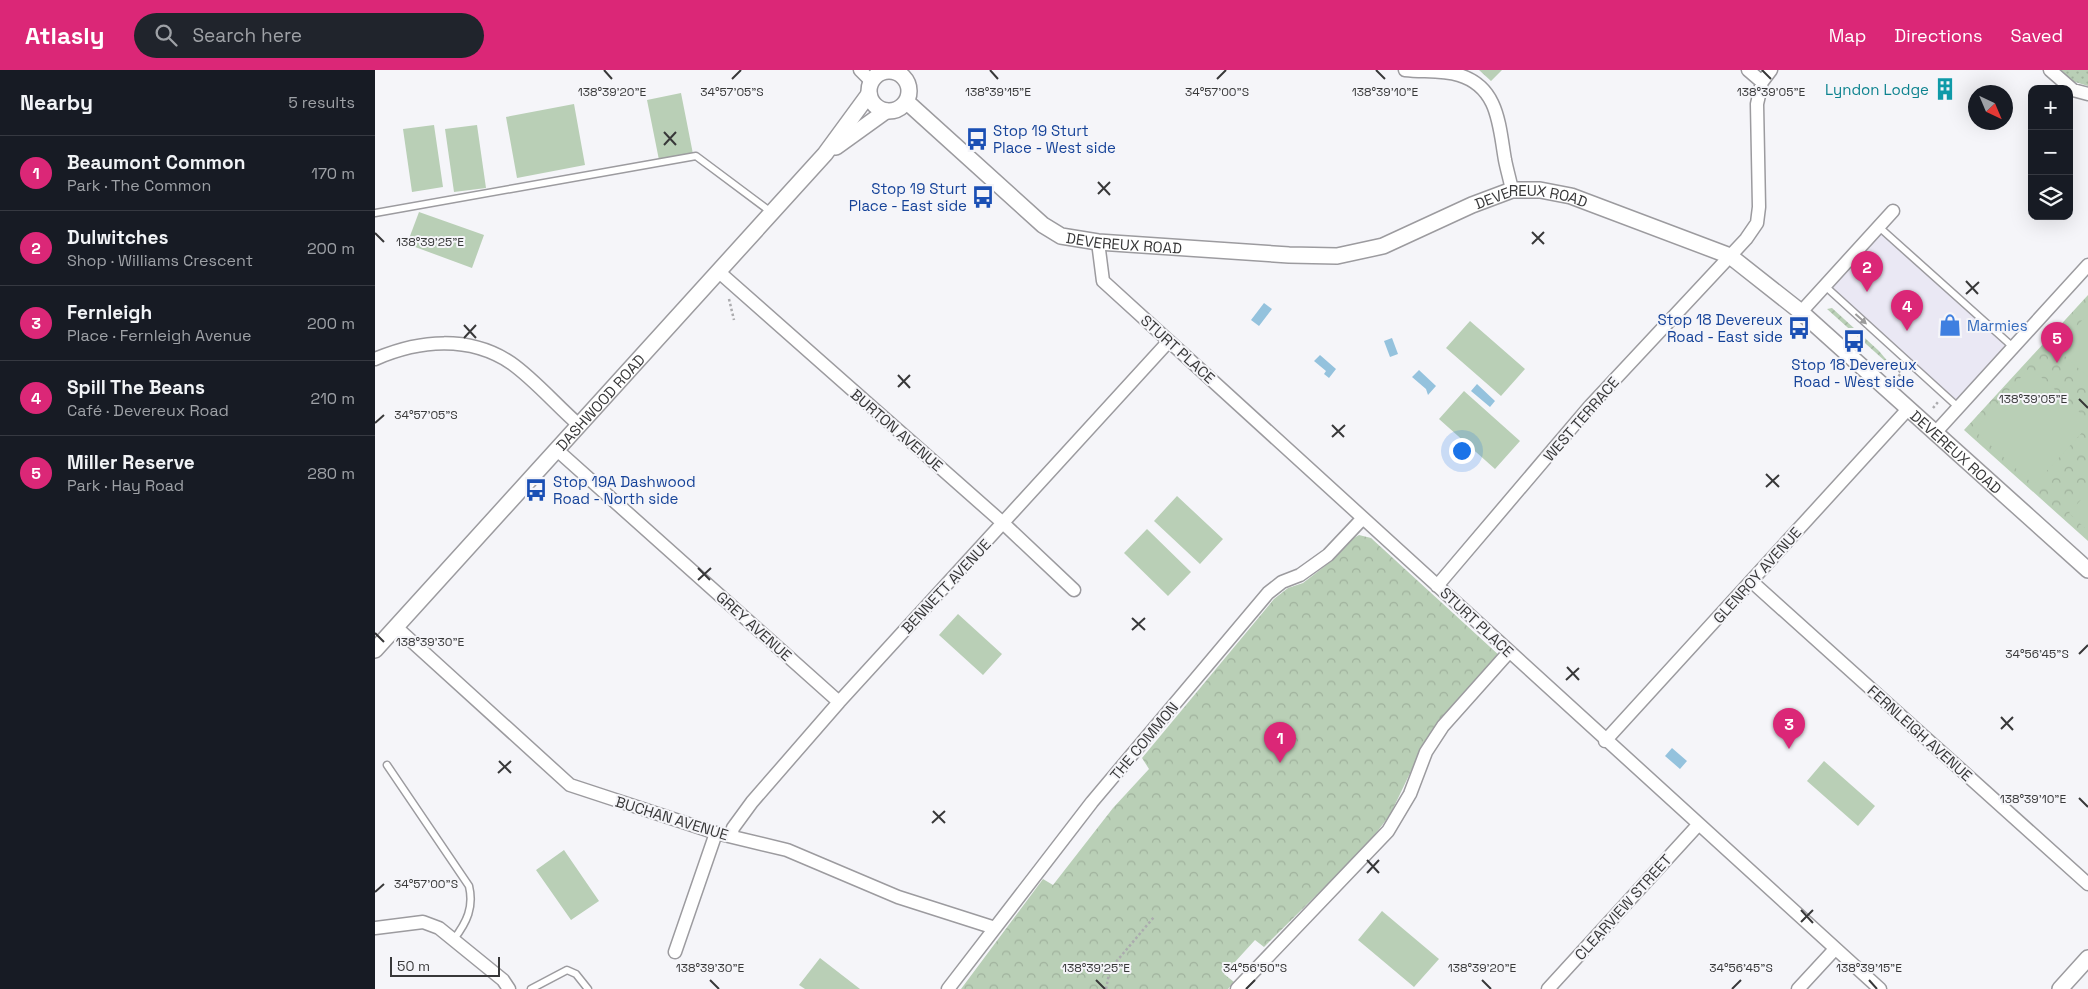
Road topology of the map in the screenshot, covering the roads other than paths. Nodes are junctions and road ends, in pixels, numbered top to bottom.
1 (860, 70) edge
2 (1405, 70) edge
3 (1748, 70) edge
4 (1771, 70) edge
5 (2050, 70) edge
6 (901, 72) edge
7 (1762, 82) junction
8 (870, 87) junction
9 (2088, 94) edge
10 (907, 102) junction
11 (886, 111) junction
12 (825, 154) junction
13 (1513, 190) junction
14 (1893, 211) dead end
15 (375, 213) edge
16 (773, 213) junction
17 (1879, 227) junction
18 (1099, 242) junction
19 (1730, 256) junction
20 (2088, 265) edge
21 (719, 272) junction
22 (1825, 286) junction
23 (1801, 312) junction
24 (1169, 341) junction
25 (2013, 347) junction
26 (375, 359) edge
27 (1958, 407) junction
28 (1907, 409) junction
29 (579, 425) junction
30 (1935, 432) junction
31 (557, 450) junction
32 (1363, 518) junction
33 (1003, 523) junction
34 (2088, 570) edge
35 (1751, 581) junction
36 (1437, 586) junction
37 (1074, 590) dead end
38 (396, 627) junction
39 (375, 650) edge
40 (1509, 652) junction
41 (839, 702) junction
42 (1605, 741) junction
43 (387, 766) dead end
44 (1697, 825) junction
45 (716, 833) junction
46 (731, 836) junction
47 (2088, 884) edge
48 (375, 928) edge
49 (995, 928) junction
50 (454, 939) junction
51 (1835, 949) junction
52 (675, 952) dead end
53 (2088, 958) edge
54 (509, 989) edge
55 (531, 989) edge
56 (588, 989) edge
57 (948, 989) edge
58 (1237, 989) edge
59 (1548, 989) edge
60 (1798, 989) edge
61 (1880, 989) edge
62 (2060, 989) edge

1 - 8 street
2 - 13 street
3 - 7 street
4 - 7 street
5 - 9 street
6 - 8 street
6 - 10 street
7 - 19 street, WEST TERRACE
8 - 11 street
8 - 12 street
10 - 11 street
10 - 18 street, DEVEREUX ROAD
11 - 12 street
12 - 16 street, DASHWOOD ROAD
13 - 18 street, DEVEREUX ROAD
13 - 19 street, DEVEREUX ROAD
14 - 17 street
15 - 16 lane
16 - 21 street, DASHWOOD ROAD
17 - 22 street
17 - 25 lane
18 - 24 street, STURT PLACE
19 - 23 street, DEVEREUX ROAD
19 - 36 street, WEST TERRACE
20 - 25 street
21 - 29 street, DASHWOOD ROAD
21 - 33 street, BURTON AVENUE
22 - 23 street
22 -> 27 lane
23 - 28 street, DEVEREUX ROAD
24 - 32 street, STURT PLACE
24 - 33 street, BENNETT AVENUE
25 - 27 street
26 - 29 street
27 - 30 street
28 - 30 street, DEVEREUX ROAD
28 - 35 street, GLENROY AVENUE
29 - 31 street, DASHWOOD ROAD
30 - 34 street, DEVEREUX ROAD
31 - 38 street, DASHWOOD ROAD
31 - 41 street, GREY AVENUE
32 - 36 street, STURT PLACE
32 - 49 street, THE COMMON
33 - 37 street, BURTON AVENUE
33 - 41 street, BENNETT AVENUE
35 - 42 street, GLENROY AVENUE
35 - 47 street, FERNLEIGH AVENUE
36 - 40 street, STURT PLACE
38 - 39 street, DASHWOOD ROAD
38 - 45 street, BUCHAN AVENUE
40 - 42 street, STURT PLACE
40 - 58 street
41 - 46 street, BENNETT AVENUE
42 - 44 street, STURT PLACE
43 - 50 lane
44 - 51 street, STURT PLACE
44 - 59 street, CLEARVIEW STREET
45 - 46 street, BUCHAN AVENUE
45 - 52 street
46 - 49 street, BUCHAN AVENUE
48 - 50 street
49 - 57 street, THE COMMON
50 - 54 street
51 - 60 street
51 - 61 street, STURT PLACE
53 - 62 street
55 - 56 lane

